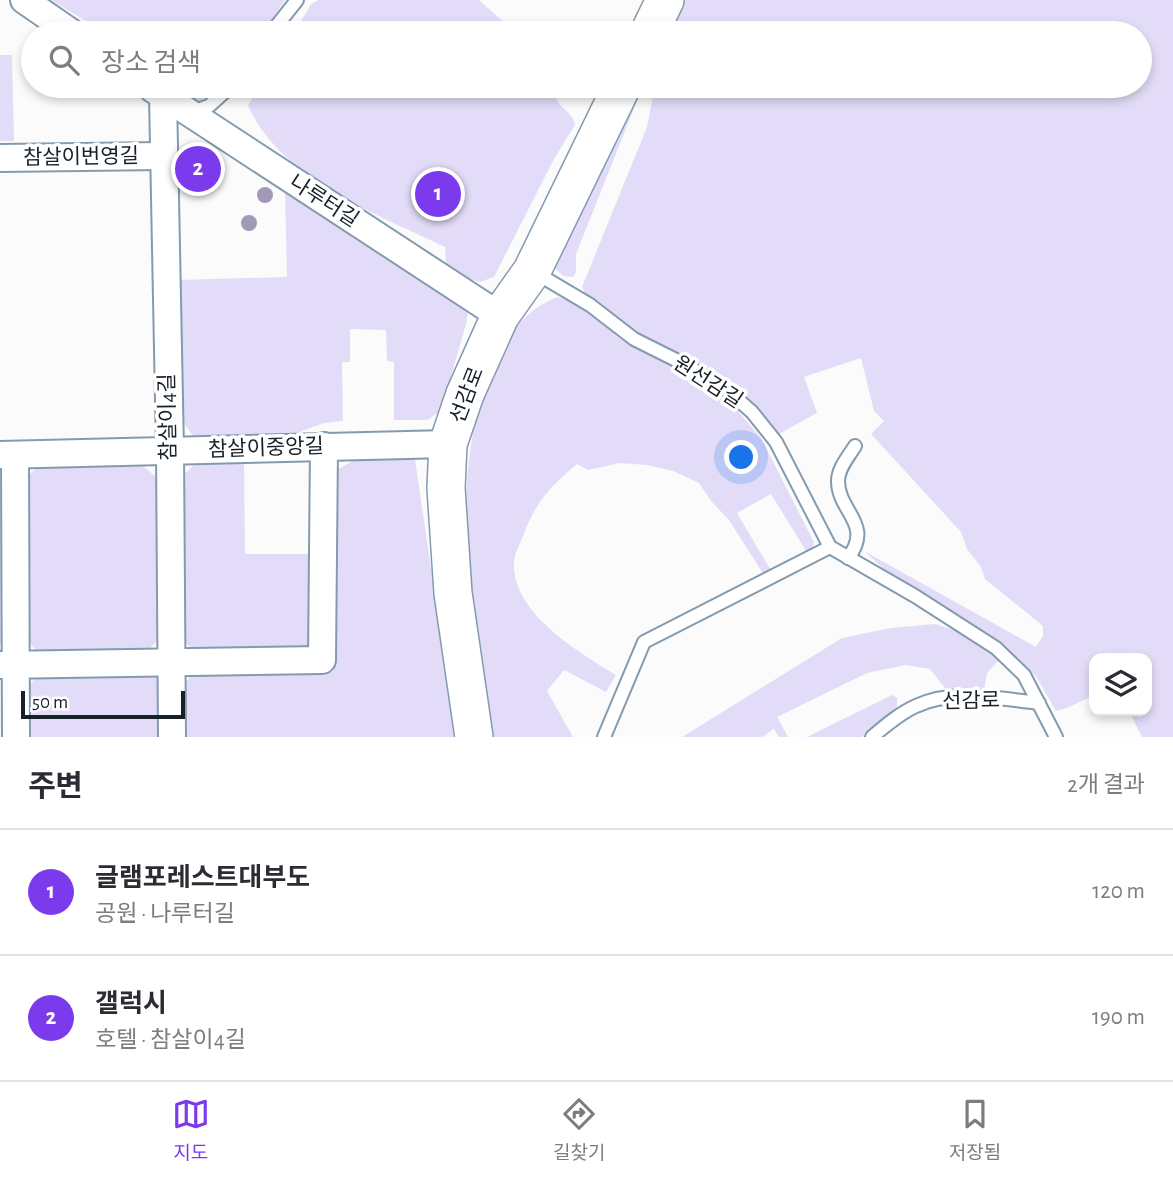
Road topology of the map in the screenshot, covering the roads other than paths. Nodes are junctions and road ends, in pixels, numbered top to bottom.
1 (24, 0) edge
2 (297, 0) edge
3 (665, 0) edge
4 (55, 21) edge
5 (280, 21) edge
6 (655, 21) edge
7 (156, 98) edge
8 (166, 98) edge
9 (218, 98) edge
10 (616, 98) edge
11 (189, 113) junction
12 (163, 156) junction
13 (0, 158) edge
14 (532, 271) junction
15 (500, 316) junction
16 (448, 444) junction
17 (324, 446) junction
18 (855, 446) dead end
19 (170, 450) junction
20 (7, 455) edge
21 (830, 547) junction
22 (848, 558) junction
23 (171, 663) junction
24 (8, 665) edge
25 (1039, 703) junction
26 (16, 737) edge
27 (172, 737) edge
28 (474, 737) edge
29 (604, 737) edge
30 (872, 737) edge
31 (1056, 737) edge

1 - 4 street
2 - 5 lane
3 - 6 street
7 - 12 street, 참살이4길
8 - 11 street, 나루터길
9 - 11 lane
10 - 14 street, 선감로
11 - 15 street, 나루터길
12 - 13 street, 참살이번영길
12 - 19 street, 참살이4길
14 - 15 street, 선감로
14 - 21 lane, 원선감길
15 - 16 street, 선감로
16 - 17 street, 참살이중앙길
16 - 28 street, 선감로
17 - 19 street, 참살이중앙길
17 - 23 street
18 - 22 lane
19 - 20 street, 참살이중앙길
19 - 23 street, 참살이4길
20 - 24 street
21 - 22 lane
21 - 29 lane
22 - 25 lane
23 - 24 street
23 - 27 street, 참살이4길
24 - 26 street
25 - 30 lane, 선감로
25 - 31 lane

